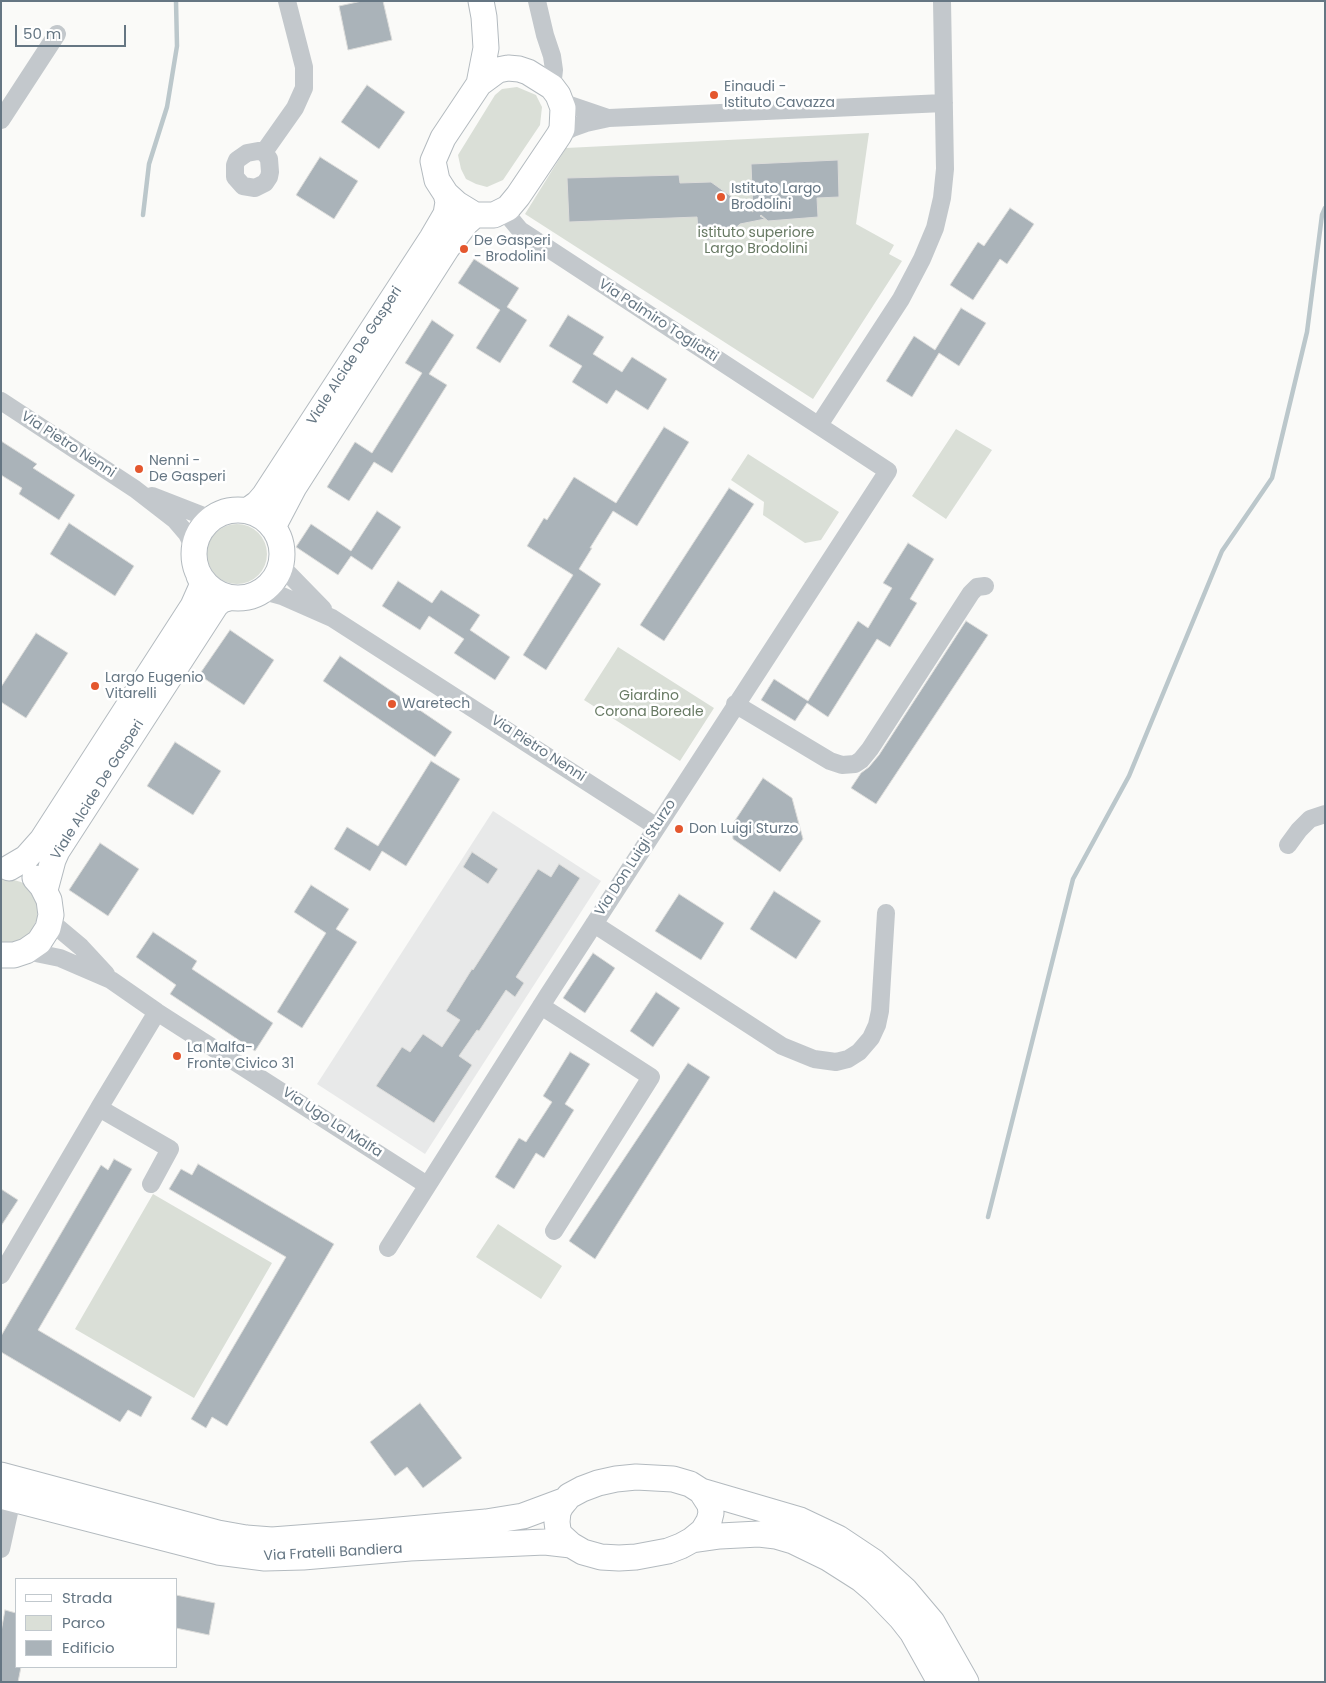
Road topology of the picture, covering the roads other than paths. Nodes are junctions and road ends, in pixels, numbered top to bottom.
1 (287, 1) edge
2 (538, 1) edge
3 (942, 1) edge
4 (483, 9) edge
5 (57, 34) dead end
6 (547, 43) junction
7 (524, 70) junction
8 (479, 84) junction
9 (556, 95) junction
10 (944, 103) junction
11 (609, 118) junction
12 (1, 120) edge
13 (559, 135) junction
14 (264, 152) dead end
15 (446, 194) junction
16 (508, 208) junction
17 (476, 215) junction
18 (1, 401) edge
19 (819, 426) junction
20 (888, 472) joint
21 (135, 489) junction
22 (247, 511) junction
23 (211, 519) junction
24 (273, 527) junction
25 (194, 548) junction
26 (281, 566) junction
27 (199, 576) junction
28 (985, 586) dead end
29 (260, 593) junction
30 (229, 598) junction
31 (332, 618) junction
32 (735, 704) junction
33 (1325, 814) edge
34 (656, 827) junction
35 (1288, 845) dead end
36 (5, 868) edge
37 (45, 890) junction
38 (886, 913) dead end
39 (50, 921) junction
40 (594, 924) junction
41 (8, 954) edge
42 (111, 980) junction
43 (541, 1006) junction
44 (157, 1012) junction
45 (99, 1108) junction
46 (151, 1184) dead end
47 (427, 1185) junction
48 (554, 1231) dead end
49 (388, 1248) dead end
50 (1, 1275) edge
51 (7, 1487) edge
52 (701, 1491) junction
53 (566, 1500) junction
54 (692, 1540) junction
55 (571, 1545) junction
56 (1, 1549) edge
57 (940, 1682) edge
58 (966, 1682) edge

1 - 14 street
2 - 6 street
3 - 10 street
4 - 7 street
4 - 8 street
5 - 12 street
6 - 7 street
6 - 9 street
7 - 8 street
7 - 9 street
8 - 15 street
9 - 11 street
9 - 13 street
10 - 11 street
10 - 19 street
11 - 13 street
13 - 16 street
15 - 17 street
15 - 22 street, Viale Alcide De Gasperi
16 - 17 street
16 - 19 street, Via Palmiro Togliatti
17 - 24 street, Viale Alcide De Gasperi
18 - 21 street, Via Pietro Nenni
19 - 20 street, Via Palmiro Togliatti
20 - 32 street, Via Don Luigi Sturzo
21 - 23 street, Via Pietro Nenni
21 - 25 street, Via Pietro Nenni
22 - 23 street
22 - 24 street
23 - 25 street
24 - 26 street
25 - 27 street
26 - 29 street
26 - 31 street
27 - 30 street
27 - 36 street, Viale Alcide De Gasperi
28 - 32 street
29 - 30 street
29 - 31 street, Via Pietro Nenni
30 - 37 street, Viale Alcide De Gasperi
31 - 34 street, Via Pietro Nenni
32 - 34 street, Via Don Luigi Sturzo
33 - 35 street
34 - 40 street, Via Don Luigi Sturzo
36 - 37 street
37 - 39 street
38 - 40 street
39 - 41 street
39 - 42 street, Via Ugo La Malfa
40 - 43 street, Via Don Luigi Sturzo
41 - 42 street, Via Ugo La Malfa
42 - 44 street, Via Ugo La Malfa
43 - 47 street, Via Don Luigi Sturzo
43 - 48 street
44 - 45 street
44 - 47 street, Via Ugo La Malfa
45 - 46 street
45 - 50 street
47 - 49 street, Via Don Luigi Sturzo
51 - 53 street, Via Fratelli Bandiera
51 - 55 street, Via Fratelli Bandiera
51 - 56 street
52 - 53 street, Via Fratelli Bandiera
52 - 54 street, Via Fratelli Bandiera
52 - 58 street, Via Fratelli Bandiera
53 - 55 street
54 - 55 street, Via Fratelli Bandiera
54 - 57 street, Via Fratelli Bandiera

